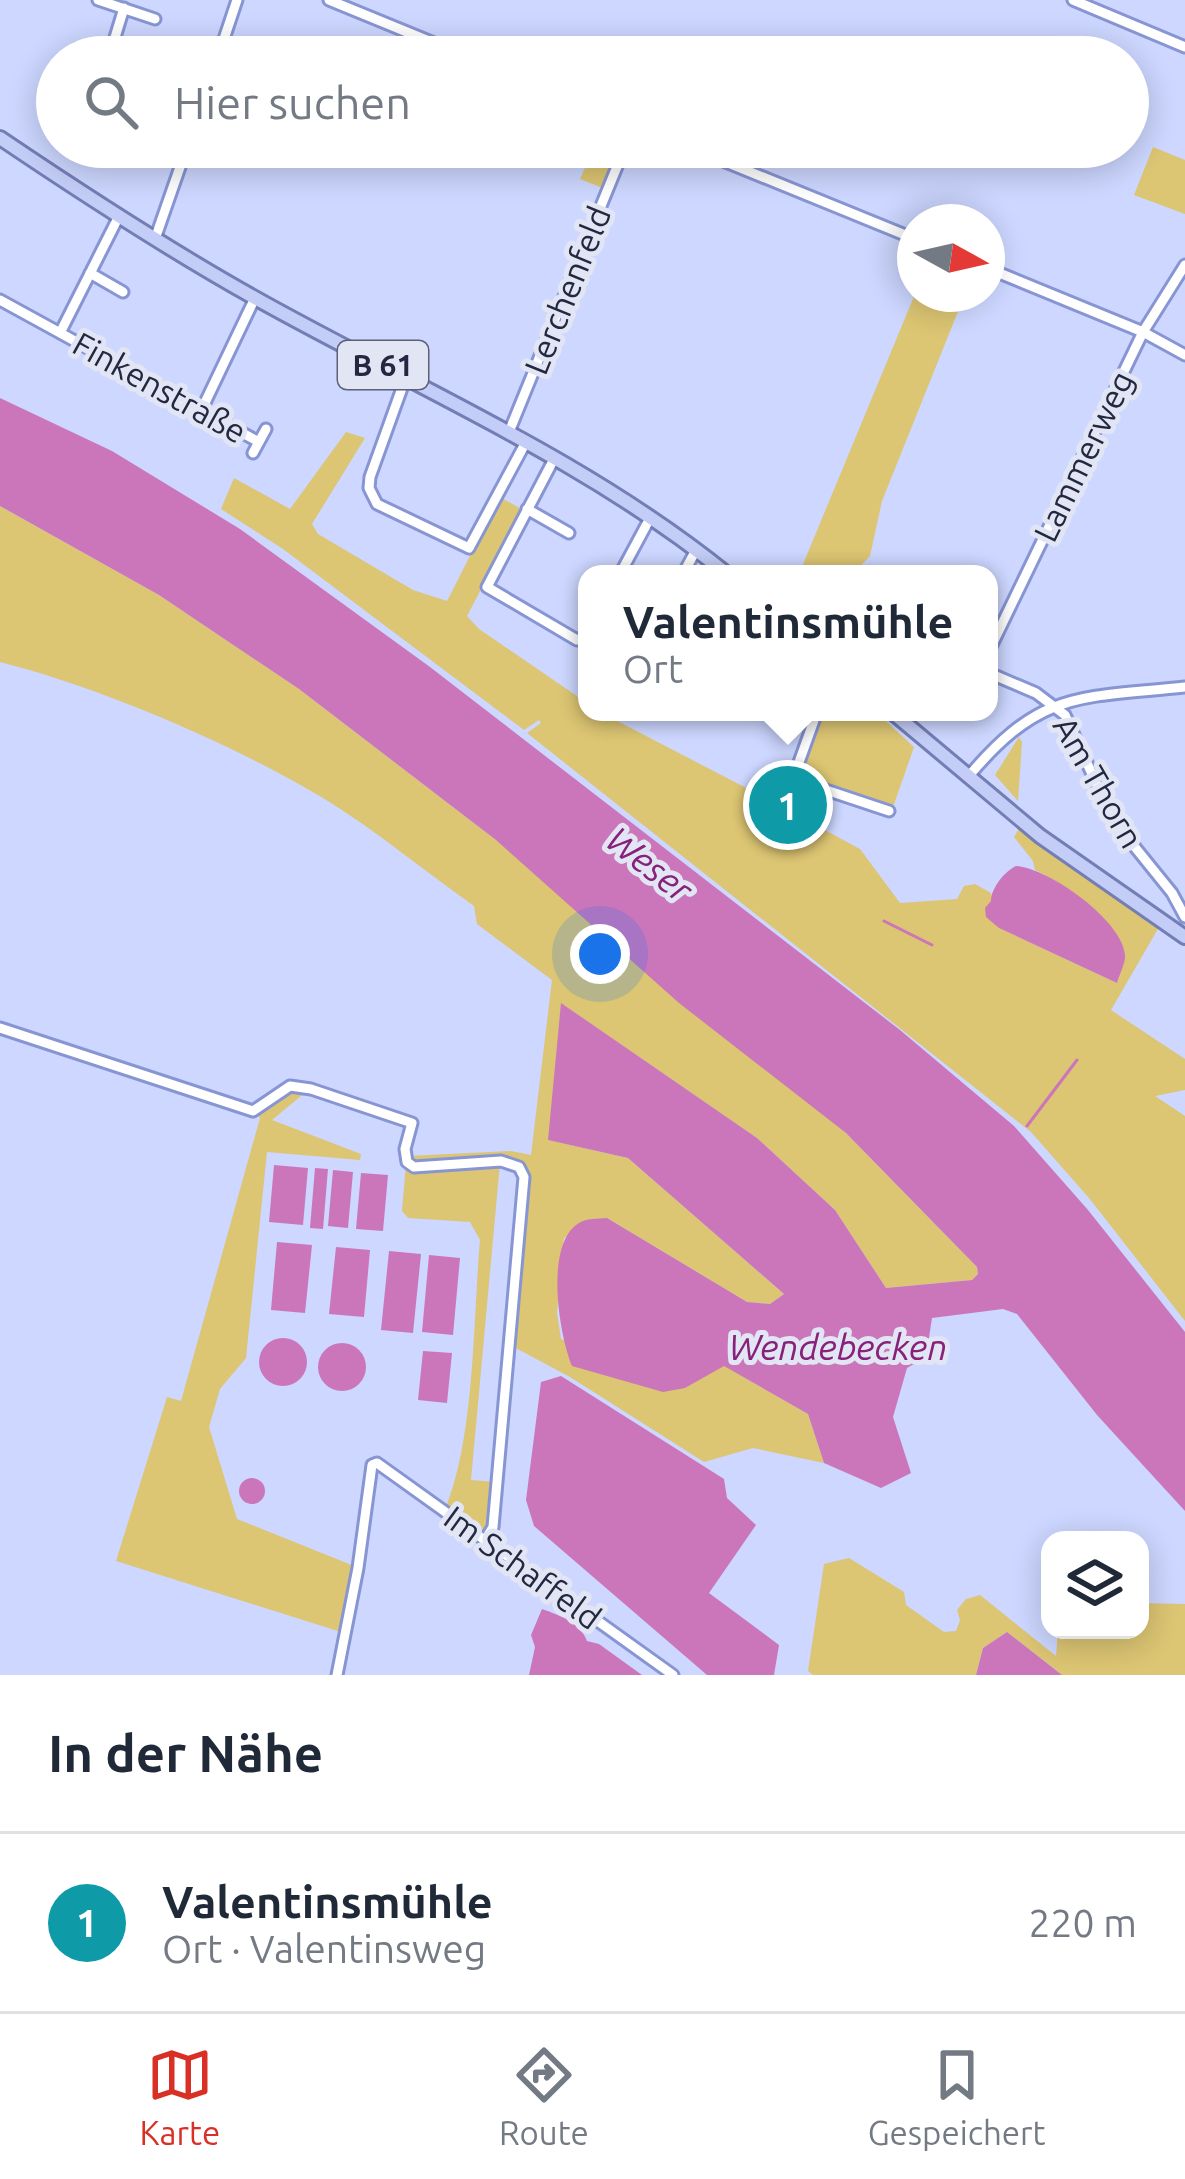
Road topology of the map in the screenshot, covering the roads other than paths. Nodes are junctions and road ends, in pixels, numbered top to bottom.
1 (98, 0) edge
2 (237, 0) edge
3 (328, 0) edge
4 (1073, 0) edge
5 (124, 8) junction
6 (154, 19) dead end
7 (114, 36) edge
8 (225, 36) edge
9 (416, 36) edge
10 (1185, 47) edge
11 (0, 138) edge
12 (36, 162) edge
13 (46, 168) edge
14 (180, 168) edge
15 (616, 168) edge
16 (741, 168) edge
17 (119, 216) junction
18 (897, 232) edge
19 (155, 239) junction
20 (1185, 265) edge
21 (90, 272) junction
22 (1005, 275) edge
23 (122, 292) dead end
24 (256, 298) junction
25 (0, 300) edge
26 (1143, 332) junction
27 (60, 333) junction
28 (1185, 355) edge
29 (406, 377) junction
30 (201, 411) junction
31 (266, 429) dead end
32 (509, 432) junction
33 (259, 442) junction
34 (526, 442) junction
35 (253, 453) dead end
36 (554, 459) junction
37 (527, 509) junction
38 (650, 518) junction
39 (569, 533) dead end
40 (696, 550) junction
41 (625, 565) edge
42 (687, 565) edge
43 (715, 565) edge
44 (998, 631) edge
45 (578, 640) edge
46 (998, 677) edge
47 (1185, 687) edge
48 (1054, 705) junction
49 (814, 721) edge
50 (903, 721) edge
51 (968, 777) junction
52 (793, 779) junction
53 (766, 802) dead end
54 (889, 811) dead end
55 (1185, 917) edge
56 (1185, 937) edge
57 (0, 1028) edge
58 (485, 1540) junction
59 (337, 1675) edge
60 (673, 1675) edge

1 - 5 street
2 - 8 street
3 - 9 street
4 - 10 street
5 - 6 street
5 - 7 street
11 - 12 main road, B 61
13 - 17 main road, B 61
14 - 19 street
15 - 32 street, Lerchenfeld
16 - 18 street
17 - 19 main road, B 61
17 - 21 street, Finkenstraße
19 - 24 main road, B 61
20 - 26 street, Lammerweg
21 - 23 street, Finkenstraße
21 - 27 street, Finkenstraße
22 - 26 street
24 - 29 main road, B 61
24 - 30 street
25 - 27 street, Finkenstraße
26 - 28 street
26 - 44 street, Lammerweg
27 - 30 street, Finkenstraße
29 - 32 main road, B 61
29 - 34 street
30 - 33 street, Finkenstraße
31 - 33 street, Finkenstraße
32 - 34 main road, B 61
33 - 35 street, Finkenstraße
34 - 36 main road, B 61
36 - 37 street
36 - 38 main road, B 61
37 - 39 street
37 - 45 street
38 - 40 main road, B 61
38 - 41 street
40 - 42 street
40 - 43 main road, B 61
46 - 48 street, Am Thorn
47 - 48 street
48 - 51 street
48 - 55 street, Am Thorn
49 - 52 street
50 - 51 main road
51 - 56 main road
52 - 53 street
52 - 54 street
57 - 58 street
58 - 59 street, Im Schaffeld
58 - 60 street, Im Schaffeld

